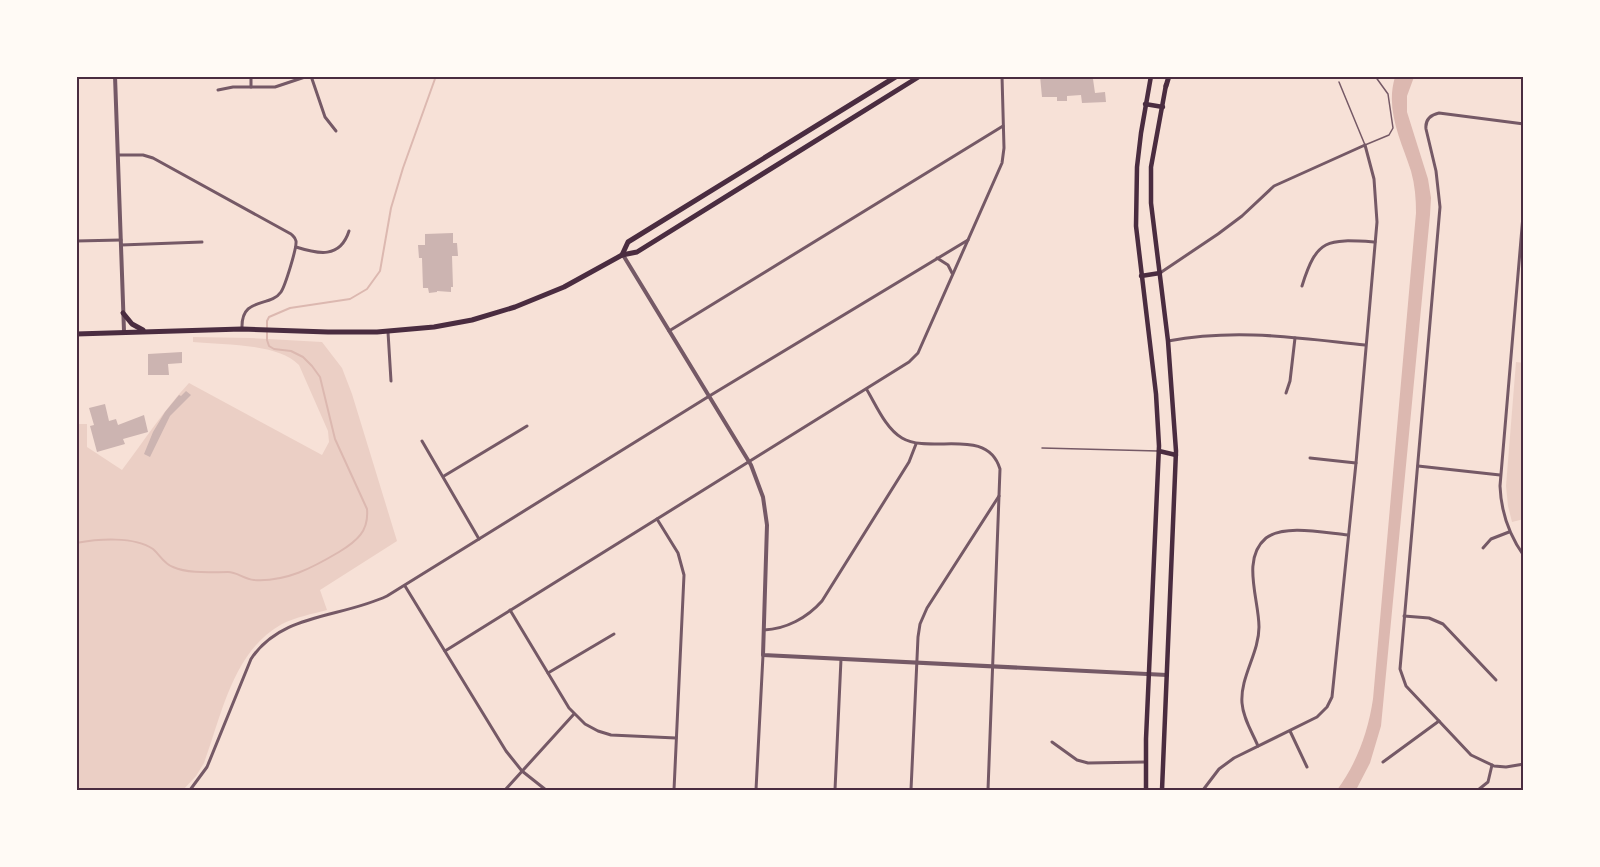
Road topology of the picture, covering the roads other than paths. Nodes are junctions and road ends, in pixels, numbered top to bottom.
1 (115, 76) edge
2 (251, 76) edge
3 (309, 76) edge
4 (897, 76) edge
5 (920, 76) edge
6 (1002, 76) edge
7 (1151, 76) edge
8 (1168, 76) edge
9 (1375, 76) edge
10 (1339, 82) dead end
11 (251, 87) junction
12 (1166, 87) joint
13 (218, 90) dead end
14 (1145, 104) junction
15 (1163, 107) junction
16 (1524, 124) edge
17 (1003, 126) junction
18 (336, 131) dead end
19 (1365, 145) junction
20 (118, 155) junction
21 (697, 200) junction
22 (1524, 204) edge
23 (703, 211) junction
24 (350, 231) dead end
25 (1522, 233) edge
26 (968, 240) junction
27 (76, 241) edge
28 (121, 242) junction
29 (202, 242) dead end
30 (1375, 242) junction
31 (296, 247) junction
32 (622, 255) junction
33 (937, 258) junction
34 (1160, 273) junction
35 (953, 274) junction
36 (1141, 276) junction
37 (1302, 286) dead end
38 (123, 313) junction
39 (242, 329) junction
40 (124, 331) junction
41 (144, 331) junction
42 (669, 331) junction
43 (388, 332) junction
44 (76, 334) edge
45 (1295, 338) junction
46 (1168, 341) junction
47 (1365, 345) junction
48 (391, 381) dead end
49 (867, 390) junction
50 (1286, 393) dead end
51 (709, 396) junction
52 (527, 426) dead end
53 (422, 441) dead end
54 (916, 443) junction
55 (1042, 448) dead end
56 (1159, 451) junction
57 (1176, 455) junction
58 (1310, 458) dead end
59 (749, 462) junction
60 (1356, 463) junction
61 (1418, 466) junction
62 (1500, 475) junction
63 (444, 476) junction
64 (1000, 495) junction
65 (657, 519) junction
66 (1509, 532) junction
67 (1348, 536) junction
68 (479, 539) junction
69 (1483, 548) dead end
70 (1524, 556) edge
71 (405, 586) junction
72 (510, 610) junction
73 (1404, 616) junction
74 (764, 630) junction
75 (614, 634) dead end
76 (445, 651) junction
77 (763, 655) junction
78 (841, 659) junction
79 (917, 662) junction
80 (991, 666) junction
81 (548, 673) junction
82 (1149, 673) junction
83 (1167, 675) junction
84 (1496, 680) dead end
85 (574, 714) junction
86 (1439, 722) junction
87 (1290, 731) junction
88 (676, 738) junction
89 (1052, 742) dead end
90 (1258, 746) junction
91 (1145, 762) junction
92 (1383, 762) dead end
93 (1524, 764) edge
94 (1492, 765) junction
95 (1307, 766) dead end
96 (522, 771) junction
97 (190, 790) edge
98 (505, 790) edge
99 (546, 790) edge
100 (674, 790) edge
101 (756, 790) edge
102 (835, 790) edge
103 (911, 790) edge
104 (988, 790) edge
105 (1146, 790) edge
106 (1162, 790) edge
107 (1203, 790) edge
108 (1478, 790) edge

1 - 20 street
2 - 11 street
3 - 11 street
3 - 18 street
4 - 21 main road
5 - 23 main road
6 - 17 street
7 - 14 main road
8 - 12 main road
9 - 19 lane
10 - 19 lane
11 - 13 street
12 - 15 main road
14 - 15 main road
14 - 36 main road
15 - 34 main road
16 - 61 street
17 - 26 street
17 - 42 street
19 - 30 street
19 - 34 street
20 - 28 street
20 - 31 street
21 - 23 main road
21 - 32 main road
22 - 25 street
23 - 32 main road
24 - 31 street
25 - 62 street
26 - 33 street
26 - 35 street
27 - 28 street
28 - 29 street
28 - 38 street
30 - 37 street
30 - 47 street
31 - 39 street
32 - 42 street
32 - 43 main road
33 - 35 street
33 - 51 street
34 - 36 main road
34 - 46 main road
35 - 49 street
36 - 56 main road
38 - 40 street
38 - 41 main road
39 - 41 main road
39 - 43 main road
40 - 41 main road
40 - 44 main road
42 - 51 street
43 - 48 street
45 - 46 street
45 - 47 street
45 - 50 street
46 - 57 main road
47 - 60 street
49 - 54 street
49 - 59 street
51 - 59 street
51 - 68 street
52 - 63 street
53 - 63 street
54 - 64 street
54 - 74 street
55 - 56 lane
56 - 57 main road
56 - 82 main road
57 - 83 main road
58 - 60 street
59 - 65 street
59 - 74 street
60 - 67 street
61 - 62 street
61 - 73 street
62 - 66 street
63 - 68 street
64 - 79 street
64 - 80 street
65 - 72 street
65 - 88 street
66 - 69 street
66 - 70 street
67 - 87 street
67 - 90 street
68 - 71 street
71 - 76 street
71 - 97 street
72 - 76 street
72 - 81 street
73 - 84 street
73 - 86 street
74 - 77 street
75 - 81 street
76 - 96 street
77 - 78 street
77 - 101 street
78 - 79 street
78 - 102 street
79 - 80 street
79 - 103 street
80 - 82 street
80 - 104 street
81 - 85 street
82 - 83 street
82 - 91 main road
83 - 106 main road
85 - 88 street
85 - 96 street
86 - 92 street
86 - 94 street
87 - 90 street
87 - 95 street
88 - 100 street
89 - 91 street
90 - 107 street
91 - 105 main road
93 - 94 street
94 - 108 street
96 - 98 street
96 - 99 street

